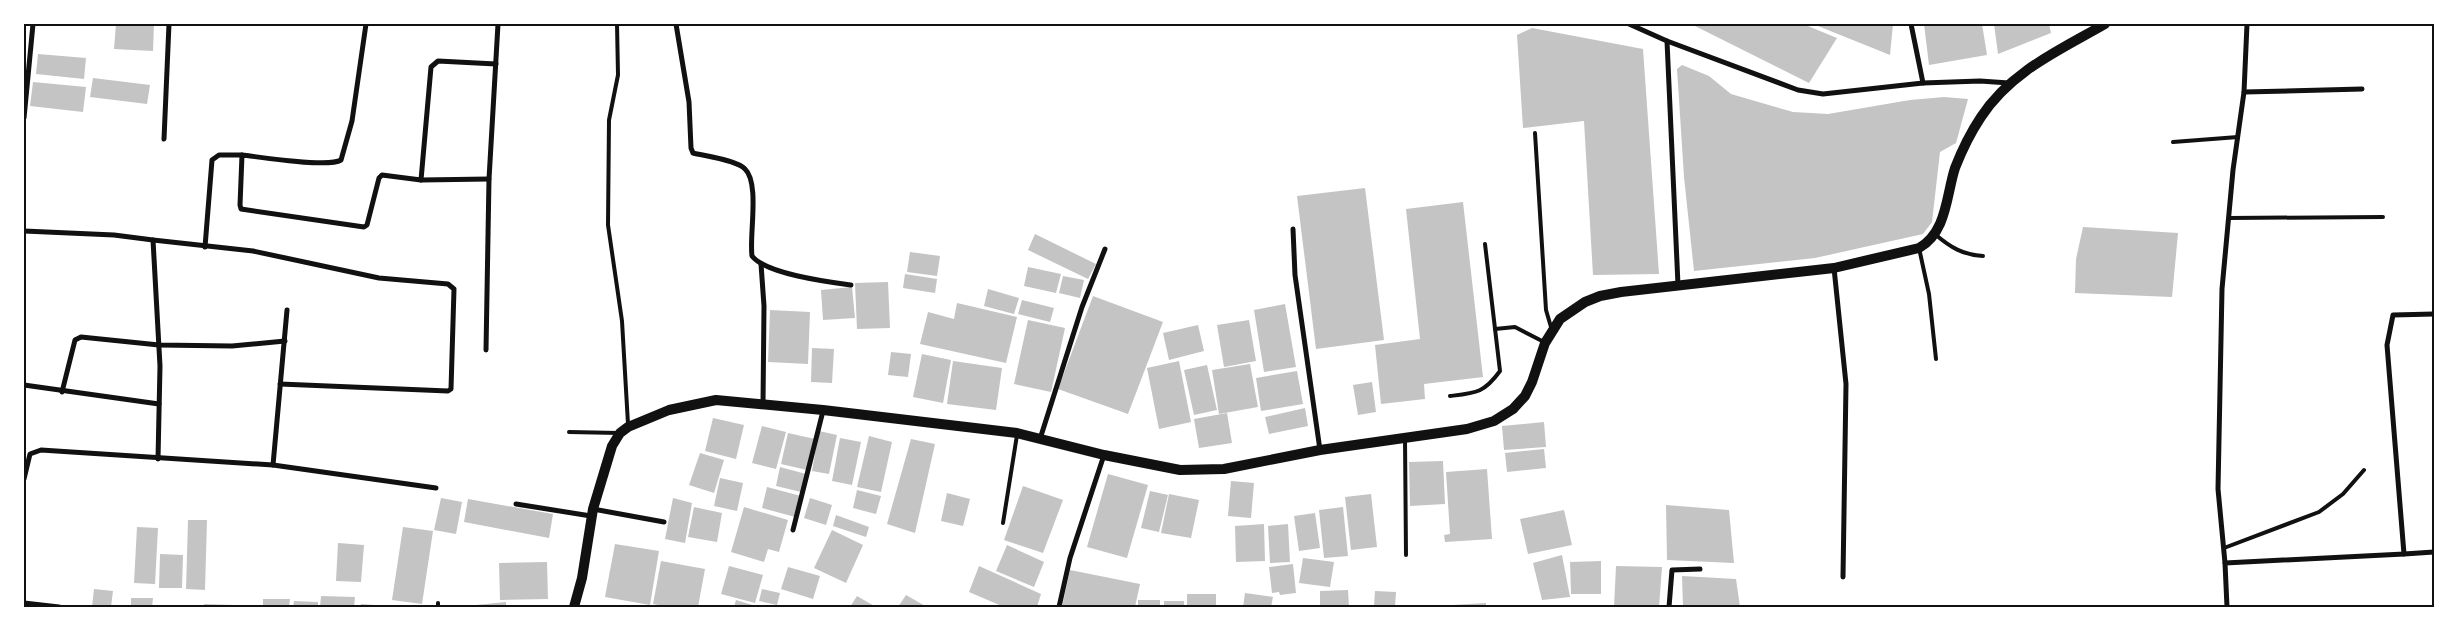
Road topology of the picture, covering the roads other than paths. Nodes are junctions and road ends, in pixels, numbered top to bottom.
1 (34, 24) edge
2 (169, 24) edge
3 (366, 24) edge
4 (498, 24) edge
5 (617, 24) edge
6 (676, 24) edge
7 (1629, 24) edge
8 (1911, 24) edge
9 (2105, 24) edge
10 (2247, 24) edge
11 (1667, 41) junction
12 (496, 64) junction
13 (1923, 83) junction
14 (2009, 83) junction
15 (2362, 89) dead end
16 (2244, 92) junction
17 (24, 118) edge
18 (1535, 133) dead end
19 (2238, 137) junction
20 (164, 139) dead end
21 (2173, 142) dead end
22 (242, 155) junction
23 (489, 179) junction
24 (422, 180) junction
25 (2382, 217) dead end
26 (2229, 218) junction
27 (1293, 229) dead end
28 (24, 231) edge
29 (1936, 235) junction
30 (153, 240) junction
31 (1485, 244) dead end
32 (205, 247) junction
33 (1919, 248) junction
34 (1105, 249) dead end
35 (1983, 256) dead end
36 (761, 264) junction
37 (1834, 268) junction
38 (851, 285) dead end
39 (1678, 286) junction
40 (287, 310) dead end
41 (2434, 314) edge
42 (1495, 329) junction
43 (1552, 330) junction
44 (285, 341) junction
45 (1545, 343) junction
46 (160, 345) junction
47 (486, 350) dead end
48 (1936, 359) dead end
49 (280, 384) junction
50 (24, 385) edge
51 (62, 392) junction
52 (1450, 396) dead end
53 (159, 404) junction
54 (763, 404) junction
55 (823, 410) junction
56 (624, 430) junction
57 (569, 432) dead end
58 (1017, 433) junction
59 (1404, 436) junction
60 (1040, 439) junction
61 (1320, 450) junction
62 (1104, 455) junction
63 (158, 459) junction
64 (273, 466) junction
65 (2364, 470) dead end
66 (24, 479) edge
67 (436, 488) dead end
68 (516, 504) dead end
69 (596, 512) junction
70 (664, 522) dead end
71 (1003, 523) dead end
72 (793, 530) dead end
73 (2224, 548) junction
74 (2434, 552) edge
75 (2404, 554) junction
76 (1406, 555) dead end
77 (2225, 563) junction
78 (1700, 568) dead end
79 (1843, 577) dead end
80 (24, 603) edge
81 (59, 607) edge
82 (574, 607) edge
83 (1059, 607) edge
84 (1669, 607) edge
85 (2227, 607) edge

1 - 17 street
2 - 20 street
3 - 22 street
4 - 12 street
5 - 56 lane
6 - 36 street
7 - 11 street
8 - 13 street
9 - 14 main road
10 - 16 street
11 - 13 street
11 - 39 street
12 - 23 street
12 - 24 street
13 - 14 street
14 - 29 main road
15 - 16 street
16 - 19 street
18 - 43 lane
19 - 21 lane
19 - 26 street
22 - 24 street
22 - 32 street
23 - 24 street
23 - 47 street
25 - 26 lane
26 - 73 street
27 - 61 street
28 - 30 street
29 - 33 main road
29 - 35 lane
30 - 32 street
30 - 46 street
31 - 42 lane
32 - 49 street
33 - 37 main road
33 - 48 lane
34 - 60 street
36 - 38 street
36 - 54 street
37 - 39 main road
37 - 79 street
39 - 43 main road
40 - 44 street
41 - 75 street
42 - 45 lane
42 - 52 lane
43 - 45 main road
44 - 46 street
44 - 49 street
45 - 59 main road
46 - 51 street
46 - 53 street
49 - 64 street
50 - 51 street
51 - 53 street
53 - 63 street
54 - 55 main road
54 - 56 main road
55 - 58 main road
55 - 72 street
56 - 57 lane
56 - 69 main road
58 - 60 main road
58 - 71 lane
59 - 61 main road
59 - 76 lane
60 - 62 main road
61 - 62 main road
62 - 83 street
63 - 64 street
63 - 66 street
64 - 67 street
65 - 73 lane
68 - 69 street
69 - 70 street
69 - 82 main road
73 - 77 street
74 - 75 street
75 - 77 street
77 - 85 street
78 - 84 street
80 - 81 street

